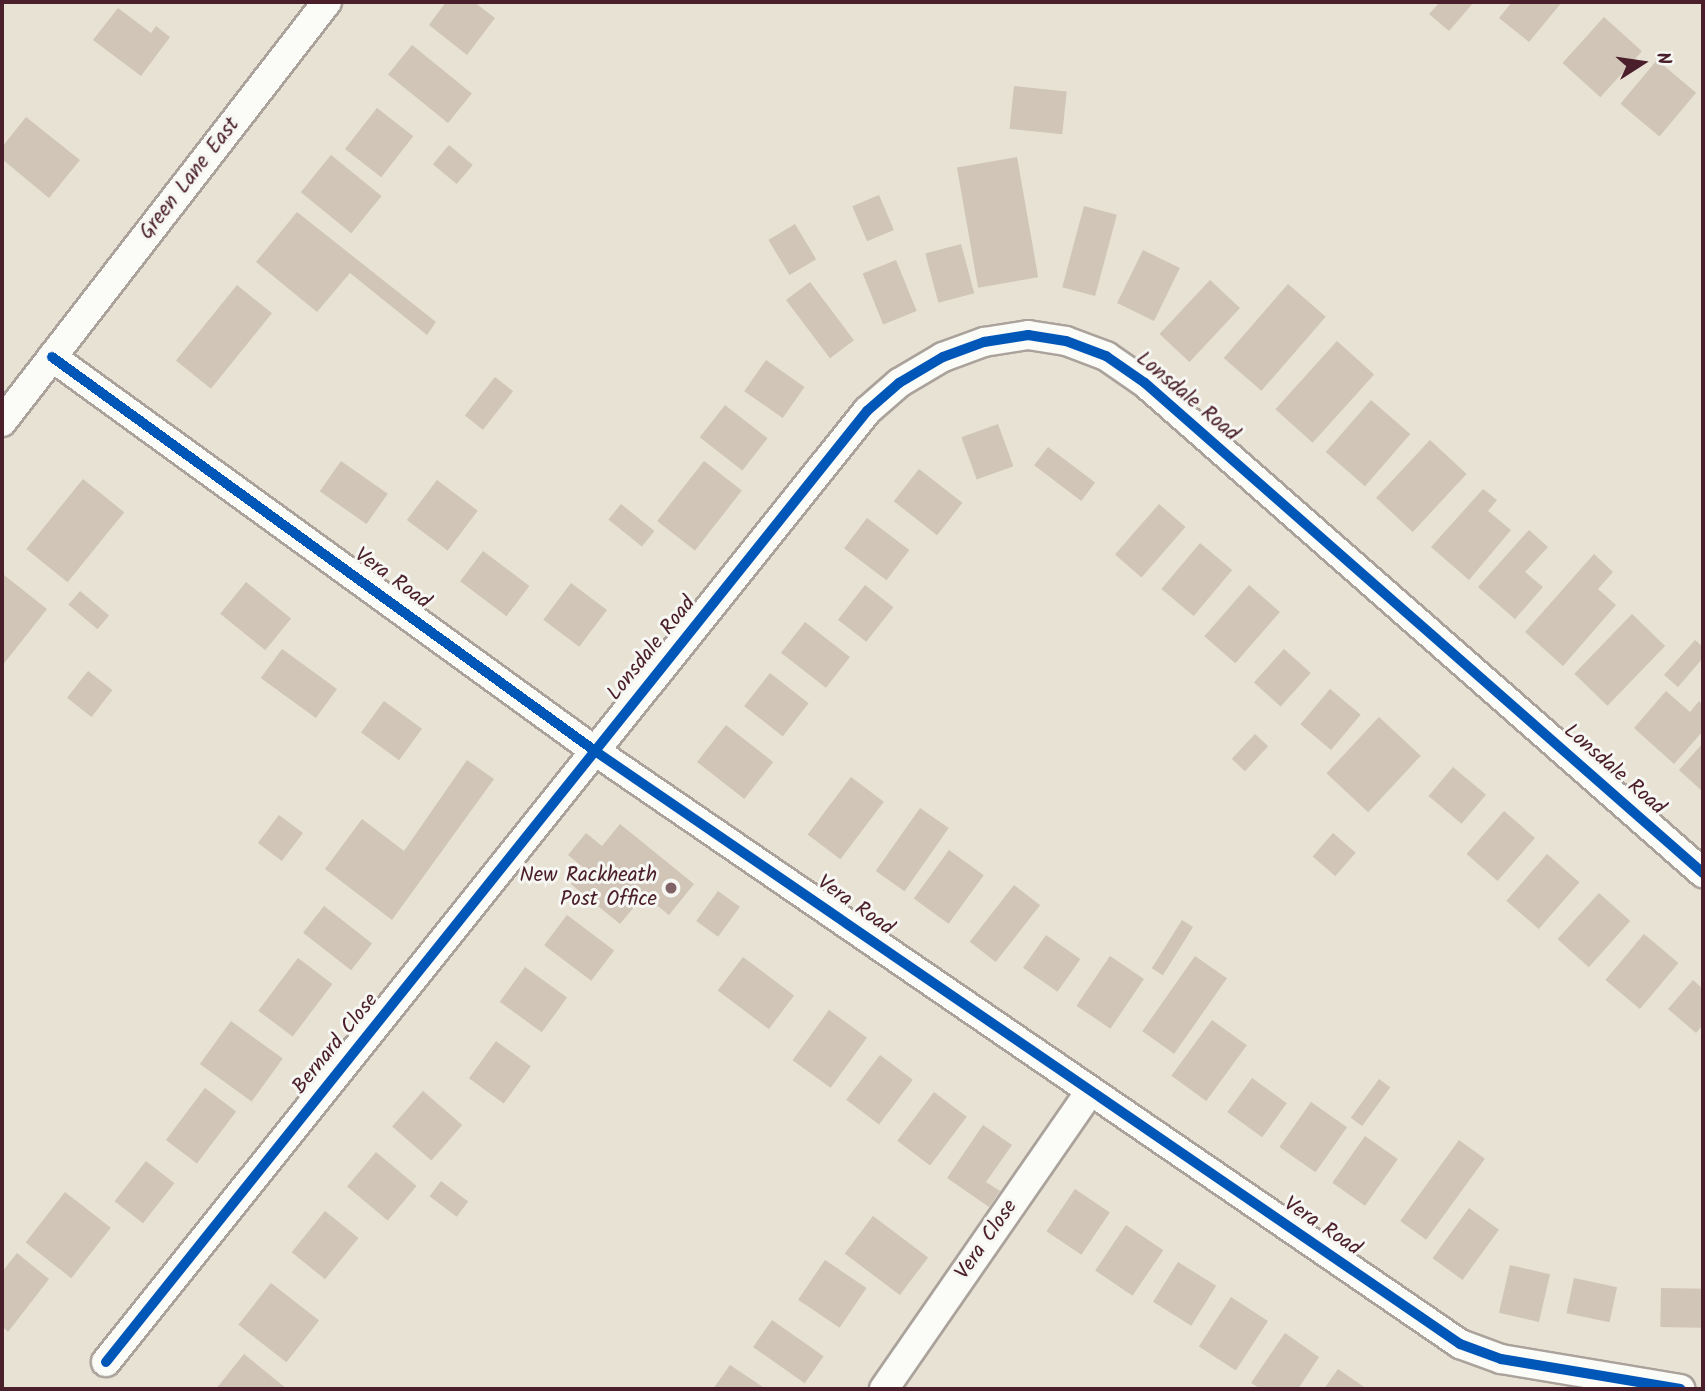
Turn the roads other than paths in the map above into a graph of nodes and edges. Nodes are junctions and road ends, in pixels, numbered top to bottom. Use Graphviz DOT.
graph roads {
  1 [pos="327,2"];
  2 [pos="52,357"];
  3 [pos="2,422"];
  4 [pos="595,751"];
  5 [pos="1703,873"];
  6 [pos="1090,1091"];
  7 [pos="106,1362"];
  8 [pos="884,1389"];
  9 [pos="1681,1389"];
  1 -- 2 [label="street, Green Lane East"];
  2 -- 3 [label="street, Green Lane East"];
  2 -- 4 [label="street, Vera Road"];
  4 -- 5 [label="street, Lonsdale Road"];
  4 -- 6 [label="street, Vera Road"];
  4 -- 7 [label="street, Bernard Close"];
  6 -- 8 [label="street, Vera Close"];
  6 -- 9 [label="street, Vera Road"];
}
